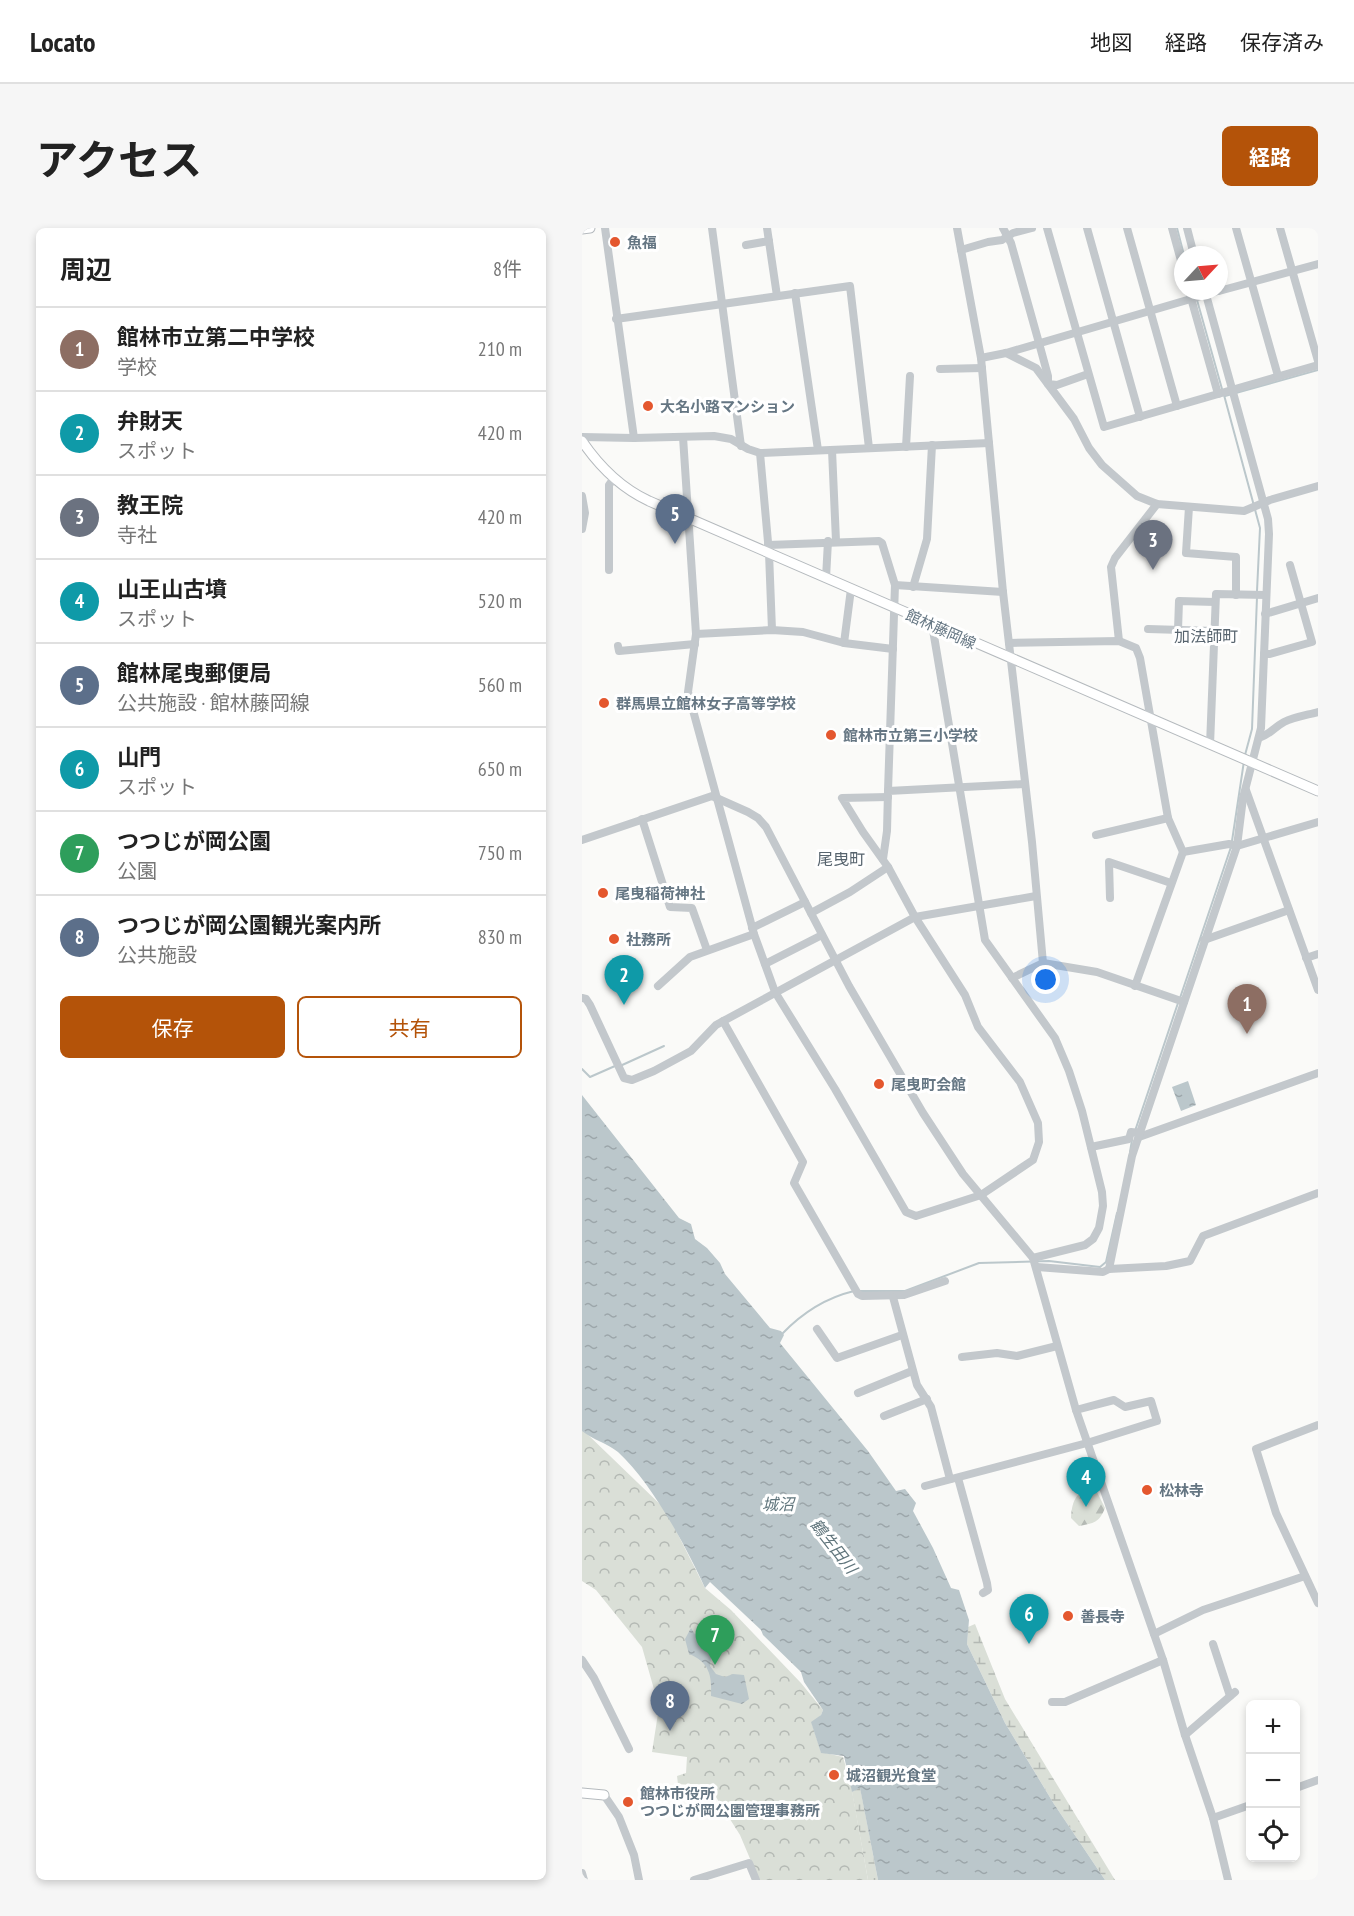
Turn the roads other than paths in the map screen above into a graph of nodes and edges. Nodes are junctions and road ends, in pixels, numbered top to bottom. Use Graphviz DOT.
graph roads {
  1 [pos="590,228"];
  2 [pos="605,228"];
  3 [pos="712,228"];
  4 [pos="767,228"];
  5 [pos="957,228"];
  6 [pos="1003,228"];
  7 [pos="1032,228"];
  8 [pos="1047,228"];
  9 [pos="1087,228"];
  10 [pos="1127,228"];
  11 [pos="1172,228"];
  12 [pos="1187,228"];
  13 [pos="1236,228"];
  14 [pos="1280,228"];
  15 [pos="582,230"];
  16 [pos="1007,237"];
  17 [pos="769,241"];
  18 [pos="746,245"];
  19 [pos="1177,246"];
  20 [pos="1192,246"];
  21 [pos="961,250"];
  22 [pos="1318,264"];
  23 [pos="1292,270"];
  24 [pos="1251,282"];
  25 [pos="1228,288"];
  26 [pos="795,293"];
  27 [pos="777,296"];
  28 [pos="1178,300"];
  29 [pos="1191,300"];
  30 [pos="1207,300"];
  31 [pos="723,304"];
  32 [pos="1151,311"];
  33 [pos="616,319"];
  34 [pos="1113,322"];
  35 [pos="1077,332"];
  36 [pos="1040,343"];
  37 [pos="1006,353"];
  38 [pos="981,358"];
  39 [pos="1318,363"];
  40 [pos="982,368"];
  41 [pos="940,369"];
  42 [pos="1088,374"];
  43 [pos="910,376"];
  44 [pos="1278,376"];
  45 [pos="1048,384"];
  46 [pos="1232,390"];
  47 [pos="1218,394"];
  48 [pos="1177,406"];
  49 [pos="1140,417"];
  50 [pos="683,437"];
  51 [pos="634,438"];
  52 [pos="582,439"];
  53 [pos="989,443"];
  54 [pos="741,446"];
  55 [pos="932,446"];
  56 [pos="906,447"];
  57 [pos="869,448"];
  58 [pos="818,450"];
  59 [pos="832,450"];
  60 [pos="760,453"];
  61 [pos="614,478"];
  62 [pos="1318,486"];
  63 [pos="582,496"];
  64 [pos="1264,503"];
  65 [pos="1156,504"];
  66 [pos="1189,507"];
  67 [pos="689,518"];
  68 [pos="582,529"];
  69 [pos="832,541"];
  70 [pos="769,549"];
  71 [pos="1290,565"];
  72 [pos="609,570"];
  73 [pos="826,578"];
  74 [pos="894,585"];
  75 [pos="913,587"];
  76 [pos="851,589"];
  77 [pos="1003,592"];
  78 [pos="1236,595"];
  79 [pos="1266,595"];
  80 [pos="1318,598"];
  81 [pos="1215,602"];
  82 [pos="1301,603"];
  83 [pos="894,608"];
  84 [pos="1265,614"];
  85 [pos="932,624"];
  86 [pos="1148,629"];
  87 [pos="772,630"];
  88 [pos="1178,630"];
  89 [pos="1215,632"];
  90 [pos="696,634"];
  91 [pos="1119,641"];
  92 [pos="844,643"];
  93 [pos="1009,643"];
  94 [pos="695,644"];
  95 [pos="618,646"];
  96 [pos="893,649"];
  97 [pos="1264,654"];
  98 [pos="1011,658"];
  99 [pos="1318,712"];
  100 [pos="1150,720"];
  101 [pos="1259,738"];
  102 [pos="1210,745"];
  103 [pos="1251,763"];
  104 [pos="1024,784"];
  105 [pos="960,788"];
  106 [pos="1245,789"];
  107 [pos="1318,791"];
  108 [pos="888,794"];
  109 [pos="716,797"];
  110 [pos="1168,818"];
  111 [pos="642,819"];
  112 [pos="1318,822"];
  113 [pos="1096,835"];
  114 [pos="1263,838"];
  115 [pos="582,840"];
  116 [pos="1237,846"];
  117 [pos="1183,852"];
  118 [pos="883,859"];
  119 [pos="888,867"];
  120 [pos="1172,883"];
  121 [pos="1036,896"];
  122 [pos="1110,898"];
  123 [pos="805,902"];
  124 [pos="980,905"];
  125 [pos="1289,910"];
  126 [pos="811,913"];
  127 [pos="915,917"];
  128 [pos="753,931"];
  129 [pos="822,935"];
  130 [pos="1204,940"];
  131 [pos="707,950"];
  132 [pos="1318,954"];
  133 [pos="1306,958"];
  134 [pos="835,960"];
  135 [pos="1043,963"];
  136 [pos="765,964"];
  137 [pos="1012,978"];
  138 [pos="658,986"];
  139 [pos="1135,986"];
  140 [pos="1318,990"];
  141 [pos="775,992"];
  142 [pos="582,998"];
  143 [pos="1184,1002"];
  144 [pos="723,1021"];
  145 [pos="1318,1072"];
  146 [pos="1140,1135"];
  147 [pos="1090,1147"];
  148 [pos="1318,1193"];
  149 [pos="981,1195"];
  150 [pos="1033,1258"];
  151 [pos="1036,1267"];
  152 [pos="1109,1269"];
  153 [pos="945,1281"];
  154 [pos="893,1297"];
  155 [pos="817,1329"];
  156 [pos="902,1335"];
  157 [pos="1057,1346"];
  158 [pos="962,1357"];
  159 [pos="912,1371"];
  160 [pos="858,1393"];
  161 [pos="927,1400"];
  162 [pos="1076,1410"];
  163 [pos="884,1416"];
  164 [pos="1318,1425"];
  165 [pos="1087,1443"];
  166 [pos="954,1479"];
  167 [pos="925,1486"];
  168 [pos="1305,1576"];
  169 [pos="983,1593"];
  170 [pos="1318,1603"];
  171 [pos="1154,1634"];
  172 [pos="1213,1644"];
  173 [pos="582,1660"];
  174 [pos="1163,1660"];
  175 [pos="1052,1702"];
  176 [pos="1185,1735"];
  177 [pos="629,1749"];
  178 [pos="1318,1780"];
  179 [pos="1300,1787"];
  180 [pos="582,1793"];
  181 [pos="604,1795"];
  182 [pos="1246,1807"];
  183 [pos="1213,1818"];
  184 [pos="582,1873"];
  185 [pos="585,1880"];
  186 [pos="639,1880"];
  187 [pos="693,1880"];
  188 [pos="756,1880"];
  189 [pos="1228,1880"];
  1 -- 15 [label="main road"];
  2 -- 33 [label="street"];
  3 -- 31 [label="street"];
  4 -- 17 [label="street"];
  5 -- 21 [label="street"];
  6 -- 16 [label="street"];
  7 -- 16 [label="street"];
  8 -- 35 [label="street"];
  9 -- 34 [label="street"];
  10 -- 32 [label="street"];
  11 -- 19 [label="street"];
  12 -- 20 [label="street"];
  13 -- 24 [label="street"];
  14 -- 23 [label="street"];
  16 -- 21 [label="street"];
  16 -- 36 [label="street"];
  17 -- 18 [label="street"];
  17 -- 27 [label="street"];
  21 -- 38 [label="street"];
  22 -- 23 [label="street"];
  23 -- 24 [label="street"];
  23 -- 39 [label="street"];
  24 -- 25 [label="street"];
  24 -- 44 [label="street"];
  26 -- 27 [label="street"];
  26 -- 57 [label="street"];
  26 -- 58 [label="street"];
  27 -- 31 [label="street"];
  28 -- 32 [label="street"];
  29 -- 47 [label="street"];
  30 -- 46 [label="street"];
  31 -- 33 [label="street"];
  31 -- 54 [label="street"];
  32 -- 34 [label="street"];
  32 -- 48 [label="street"];
  33 -- 51 [label="street"];
  34 -- 35 [label="street"];
  34 -- 49 [label="street"];
  35 -- 36 [label="street"];
  35 -- 42 [label="street"];
  36 -- 37 [label="street"];
  36 -- 45 [label="street"];
  37 -- 38 [label="street"];
  37 -- 45 [label="street"];
  38 -- 40 [label="street"];
  39 -- 44 [label="street"];
  40 -- 41 [label="street"];
  40 -- 53 [label="street"];
  42 -- 45 [label="street"];
  42 -- 49 [label="street"];
  43 -- 56 [label="street"];
  44 -- 46 [label="street"];
  45 -- 65 [label="street"];
  46 -- 47 [label="street"];
  46 -- 64 [label="street"];
  47 -- 48 [label="street"];
  48 -- 49 [label="street"];
  50 -- 51 [label="street"];
  50 -- 54 [label="street"];
  50 -- 67 [label="street"];
  51 -- 52 [label="street"];
  52 -- 61 [label="main road, 館林藤岡線"];
  53 -- 55 [label="street"];
  53 -- 77 [label="street"];
  54 -- 60 [label="street"];
  55 -- 56 [label="street"];
  55 -- 75 [label="street"];
  56 -- 57 [label="street"];
  57 -- 59 [label="street"];
  58 -- 59 [label="street"];
  58 -- 60 [label="street"];
  59 -- 69 [label="street"];
  60 -- 70 [label="street"];
  61 -- 67 [label="main road, 館林藤岡線"];
  61 -- 72 [label="street"];
  62 -- 64 [label="street"];
  63 -- 68 [label="street"];
  64 -- 66 [label="street"];
  64 -- 79 [label="street"];
  65 -- 66 [label="street"];
  65 -- 91 [label="street"];
  66 -- 78 [label="street"];
  67 -- 70 [label="main road, 館林藤岡線"];
  67 -- 90 [label="street"];
  69 -- 70 [label="street"];
  69 -- 73 [label="street"];
  69 -- 74 [label="street"];
  70 -- 73 [label="main road, 館林藤岡線"];
  70 -- 87 [label="street"];
  71 -- 82 [label="street"];
  73 -- 76 [label="main road, 館林藤岡線"];
  74 -- 75 [label="street"];
  74 -- 83 [label="street"];
  75 -- 77 [label="street"];
  76 -- 83 [label="main road, 館林藤岡線"];
  76 -- 92 [label="street"];
  77 -- 93 [label="street"];
  78 -- 79 [label="street"];
  78 -- 81 [label="street"];
  79 -- 84 [label="street"];
  80 -- 82 [label="street"];
  81 -- 88 [label="street"];
  81 -- 89 [label="street"];
  82 -- 84 [label="street"];
  82 -- 97 [label="street"];
  83 -- 85 [label="main road, 館林藤岡線"];
  83 -- 96 [label="street"];
  84 -- 97 [label="street"];
  85 -- 98 [label="main road, 館林藤岡線"];
  85 -- 105 [label="street"];
  86 -- 88 [label="street"];
  87 -- 90 [label="street"];
  87 -- 92 [label="street"];
  88 -- 89 [label="street"];
  89 -- 102 [label="street"];
  90 -- 94 [label="street"];
  91 -- 93 [label="street"];
  91 -- 100 [label="street"];
  92 -- 96 [label="street"];
  93 -- 98 [label="street"];
  94 -- 95 [label="street"];
  94 -- 109 [label="street"];
  96 -- 108 [label="street"];
  97 -- 101 [label="street"];
  98 -- 100 [label="main road, 館林藤岡線"];
  98 -- 104 [label="street"];
  99 -- 101 [label="street"];
  100 -- 102 [label="main road, 館林藤岡線"];
  100 -- 110 [label="street"];
  101 -- 103 [label="street"];
  102 -- 103 [label="main road, 館林藤岡線"];
  103 -- 106 [label="street"];
  103 -- 107 [label="main road, 館林藤岡線"];
  104 -- 105 [label="street"];
  104 -- 121 [label="street"];
  105 -- 108 [label="street"];
  105 -- 124 [label="street"];
  106 -- 114 [label="street"];
  106 -- 116 [label="street"];
  108 -- 118 [label="street"];
  108 -- 118 [label="street"];
  109 -- 111 [label="street"];
  109 -- 123 [label="street"];
  109 -- 128 [label="street"];
  110 -- 113 [label="street"];
  110 -- 117 [label="street"];
  111 -- 115 [label="street"];
  111 -- 131 [label="street"];
  112 -- 114 [label="street"];
  114 -- 116 [label="street"];
  114 -- 125 [label="street"];
  116 -- 117 [label="street"];
  116 -- 130 [label="street"];
  117 -- 120 [label="street"];
  118 -- 119 [label="street"];
  119 -- 126 [label="street"];
  119 -- 127 [label="street"];
  120 -- 122 [label="street"];
  120 -- 139 [label="street"];
  121 -- 124 [label="street"];
  121 -- 135 [label="street"];
  123 -- 126 [label="street"];
  123 -- 128 [label="street"];
  124 -- 127 [label="street"];
  124 -- 137 [label="street"];
  125 -- 130 [label="street"];
  125 -- 133 [label="street"];
  126 -- 129 [label="street"];
  127 -- 134 [label="street"];
  127 -- 149 [label="street"];
  128 -- 131 [label="street"];
  128 -- 136 [label="street"];
  129 -- 134 [label="street"];
  129 -- 136 [label="street"];
  130 -- 143 [label="street"];
  131 -- 138 [label="street"];
  132 -- 133 [label="street"];
  133 -- 140 [label="street"];
  134 -- 141 [label="street"];
  134 -- 149 [label="street"];
  135 -- 137 [label="street"];
  135 -- 139 [label="street"];
  136 -- 141 [label="street"];
  137 -- 147 [label="street"];
  139 -- 143 [label="street"];
  141 -- 144 [label="street"];
  141 -- 149 [label="street"];
  142 -- 144 [label="street"];
  143 -- 146 [label="street"];
  144 -- 154 [label="street"];
  145 -- 146 [label="street"];
  146 -- 147 [label="street"];
  146 -- 152 [label="street"];
  147 -- 150 [label="street"];
  148 -- 152 [label="street"];
  149 -- 150 [label="street"];
  150 -- 151 [label="street"];
  151 -- 152 [label="street"];
  151 -- 157 [label="street"];
  153 -- 154 [label="street"];
  154 -- 156 [label="street"];
  155 -- 156 [label="street"];
  156 -- 159 [label="street"];
  157 -- 158 [label="street"];
  157 -- 162 [label="street"];
  159 -- 160 [label="street"];
  159 -- 161 [label="street"];
  161 -- 163 [label="street"];
  161 -- 166 [label="street"];
  162 -- 165 [label="street"];
  162 -- 165 [label="street"];
  164 -- 168 [label="street"];
  165 -- 166 [label="street"];
  165 -- 171 [label="street"];
  166 -- 167 [label="street"];
  166 -- 169 [label="street"];
  168 -- 170 [label="street"];
  168 -- 171 [label="street"];
  171 -- 174 [label="street"];
  172 -- 176 [label="street"];
  173 -- 177 [label="street"];
  174 -- 175 [label="street"];
  174 -- 176 [label="street"];
  176 -- 183 [label="street"];
  178 -- 179 [label="street"];
  180 -- 181 [label="main road"];
  181 -- 186 [label="street"];
  182 -- 183 [label="street"];
  183 -- 189 [label="street"];
  184 -- 185 [label="street"];
  187 -- 188 [label="street"];
}
